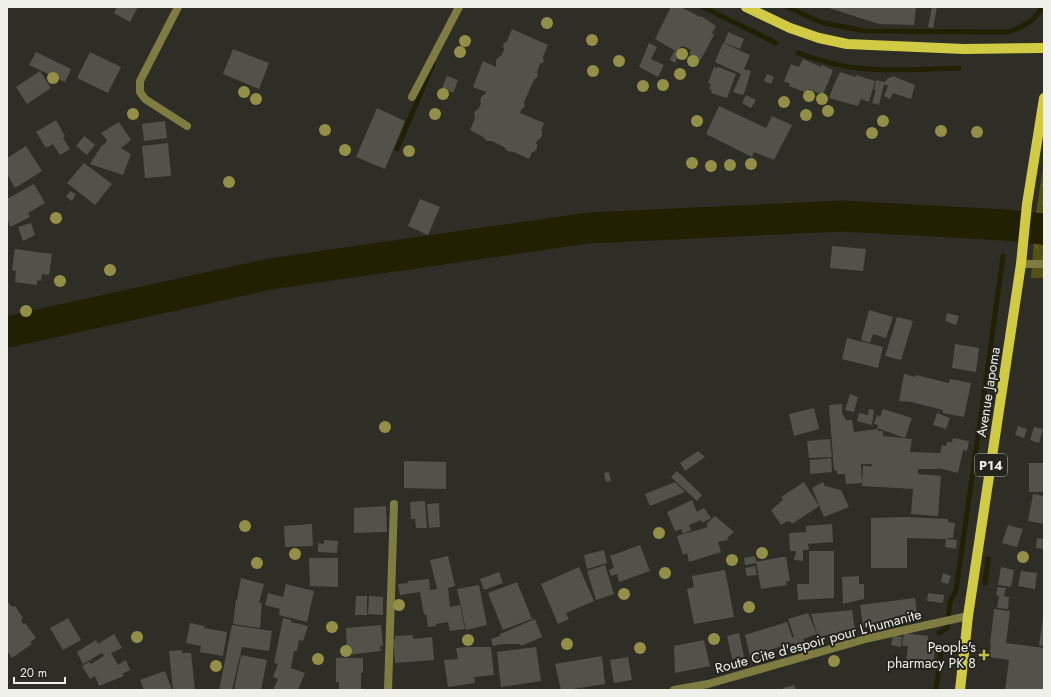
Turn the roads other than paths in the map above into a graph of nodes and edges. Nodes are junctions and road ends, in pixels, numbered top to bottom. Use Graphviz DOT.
graph roads {
  1 [pos="178,7"];
  2 [pos="459,7"];
  3 [pos="746,7"];
  4 [pos="1044,48"];
  5 [pos="412,97"];
  6 [pos="1044,98"];
  7 [pos="187,126"];
  8 [pos="1021,264"];
  9 [pos="1044,264"];
  10 [pos="394,504"];
  11 [pos="968,616"];
  12 [pos="388,690"];
  13 [pos="674,690"];
  14 [pos="960,690"];
  1 -- 7 [label="street"];
  2 -- 5 [label="street"];
  3 -- 4 [label="main road"];
  6 -- 8 [label="main road, Avenue Japoma / P14"];
  8 -- 9 [label="street"];
  8 -- 11 [label="main road, Avenue Japoma / P14"];
  10 -- 12 [label="street"];
  11 -- 13 [label="street, Route Cite d'espoir pour L'humanite"];
  11 -- 14 [label="main road, Avenue Japoma / P14"];
}
